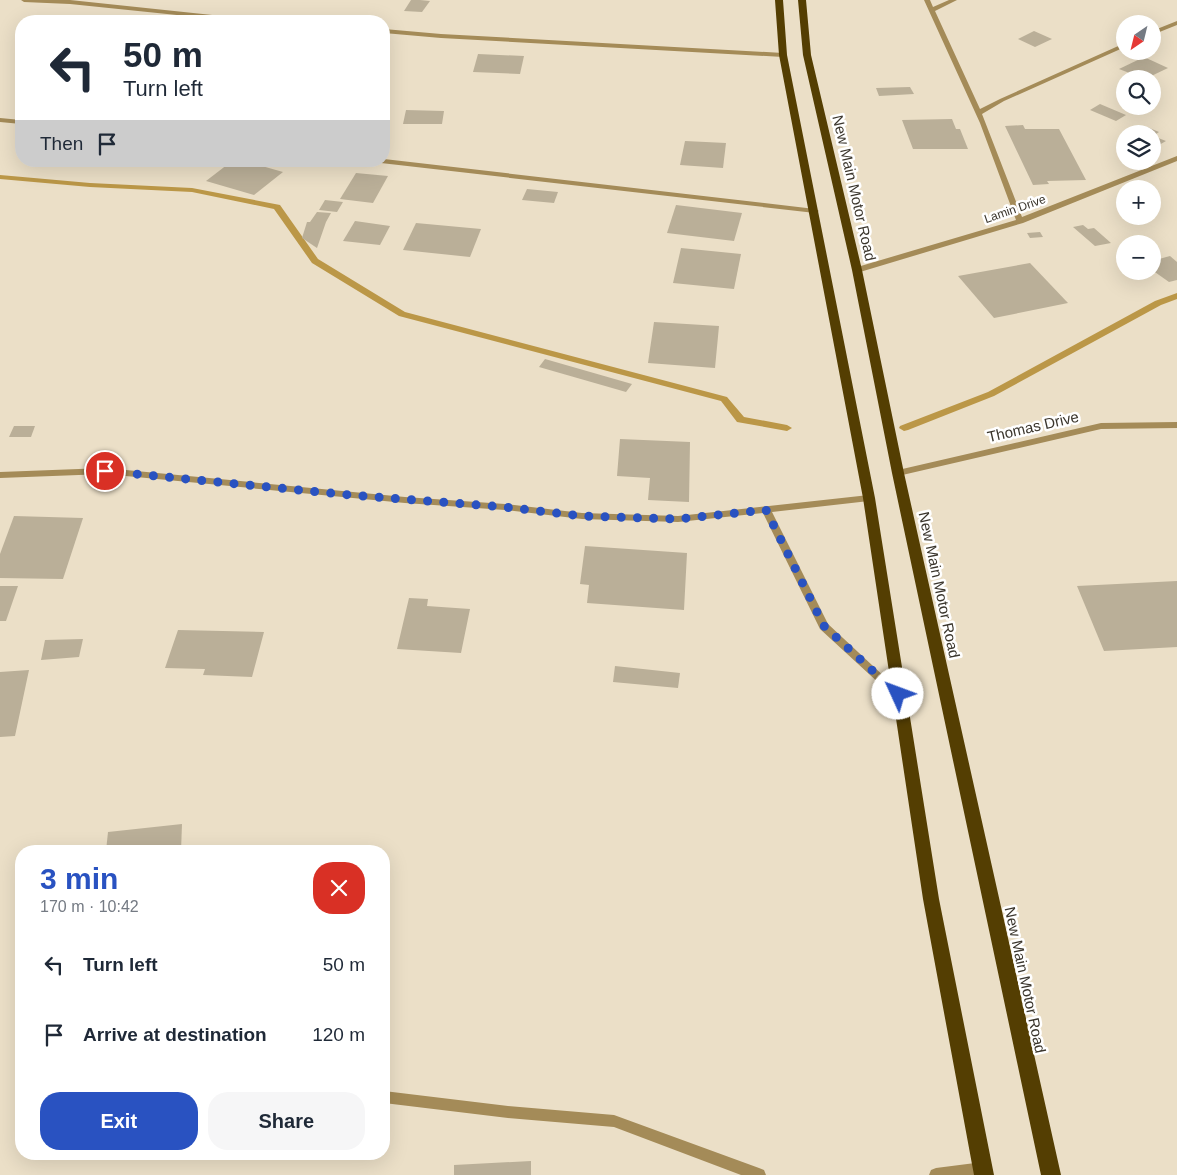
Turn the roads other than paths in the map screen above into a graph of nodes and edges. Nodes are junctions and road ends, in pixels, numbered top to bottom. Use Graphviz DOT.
graph roads {
  1 [pos="24,0"];
  2 [pos="779,0"];
  3 [pos="802,0"];
  4 [pos="927,0"];
  5 [pos="954,0"];
  6 [pos="71,1"];
  7 [pos="931,10"];
  8 [pos="196,15"];
  9 [pos="1177,23"];
  10 [pos="1161,30"];
  11 [pos="390,32"];
  12 [pos="1116,49"];
  13 [pos="784,55"];
  14 [pos="978,113"];
  15 [pos="0,120"];
  16 [pos="15,121"];
  17 [pos="1177,158"];
  18 [pos="390,161"];
  19 [pos="815,211"];
  20 [pos="1020,221"];
  21 [pos="857,270"];
  22 [pos="1177,425"];
  23 [pos="898,473"];
  24 [pos="0,475"];
  25 [pos="869,498"];
  26 [pos="766,510"];
  27 [pos="898,694"];
  28 [pos="390,1098"];
  29 [pos="984,1172"];
  30 [pos="759,1175"];
  31 [pos="936,1175"];
  32 [pos="1051,1175"];
  1 -- 6 [label="street"];
  2 -- 13 [label="highway"];
  3 -- 21 [label="highway, New Main Motor Road"];
  4 -- 7 [label="street"];
  5 -- 7 [label="street"];
  6 -- 8 [label="street"];
  7 -- 14 [label="street"];
  9 -- 10 [label="street"];
  11 -- 13 [label="street"];
  12 -- 14 [label="street"];
  13 -- 19 [label="highway"];
  14 -- 20 [label="street"];
  15 -- 16 [label="street"];
  17 -- 20 [label="street, Lamin Drive"];
  18 -- 19 [label="street"];
  19 -- 25 [label="highway"];
  20 -- 21 [label="street, Lamin Drive"];
  21 -- 23 [label="highway, New Main Motor Road"];
  22 -- 23 [label="street, Thomas Drive"];
  23 -- 32 [label="highway, New Main Motor Road"];
  24 -- 26 [label="street"];
  25 -- 26 [label="street"];
  25 -- 27 [label="highway"];
  26 -- 27 [label="street"];
  27 -- 29 [label="highway"];
  28 -- 30 [label="street"];
  29 -- 31 [label="street"];
}
